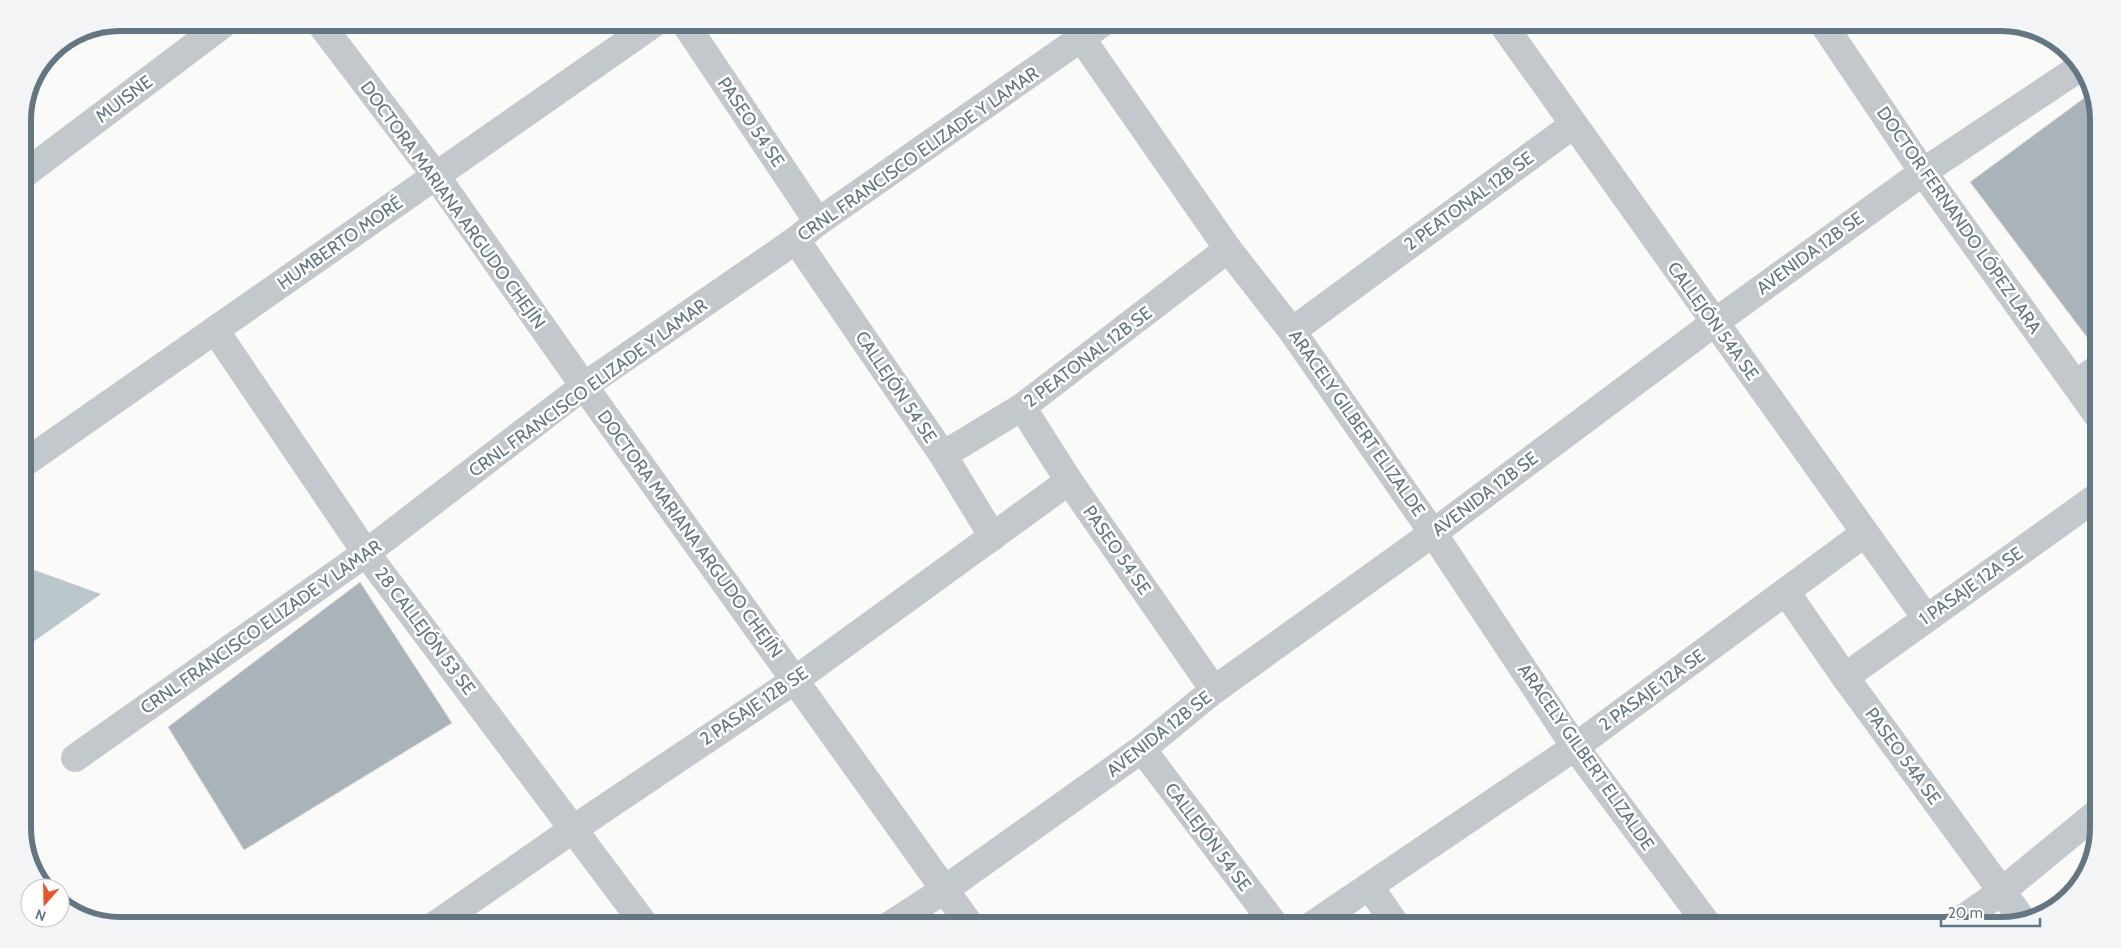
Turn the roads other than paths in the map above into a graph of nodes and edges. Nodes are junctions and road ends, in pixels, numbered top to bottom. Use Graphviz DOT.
graph roads {
  1 [pos="214,31"];
  2 [pos="326,31"];
  3 [pos="643,31"];
  4 [pos="690,31"];
  5 [pos="1076,31"];
  6 [pos="1510,31"];
  7 [pos="1828,31"];
  8 [pos="2074,71"];
  9 [pos="1573,125"];
  10 [pos="31,169"];
  11 [pos="1923,172"];
  12 [pos="436,176"];
  13 [pos="818,222"];
  14 [pos="796,240"];
  15 [pos="1228,250"];
  16 [pos="1714,322"];
  17 [pos="215,330"];
  18 [pos="1292,331"];
  19 [pos="2090,374"];
  20 [pos="2076,384"];
  21 [pos="584,386"];
  22 [pos="2090,404"];
  23 [pos="1022,407"];
  24 [pos="943,455"];
  25 [pos="31,458"];
  26 [pos="1069,482"];
  27 [pos="2090,502"];
  28 [pos="1434,533"];
  29 [pos="1865,533"];
  30 [pos="993,537"];
  31 [pos="366,553"];
  32 [pos="1786,592"];
  33 [pos="1926,618"];
  34 [pos="1845,677"];
  35 [pos="795,680"];
  36 [pos="1214,690"];
  37 [pos="1574,747"];
  38 [pos="1142,749"];
  39 [pos="75,758"];
  40 [pos="2090,819"];
  41 [pos="572,830"];
  42 [pos="1370,887"];
  43 [pos="944,890"];
  44 [pos="2002,891"];
  45 [pos="2019,915"];
  46 [pos="448,917"];
  47 [pos="638,917"];
  48 [pos="904,917"];
  49 [pos="964,917"];
  50 [pos="1268,917"];
  51 [pos="1325,917"];
  52 [pos="1390,917"];
  53 [pos="1701,917"];
  54 [pos="1966,917"];
  1 -- 10 [label="street, MUISNE"];
  2 -- 12 [label="street, DOCTORA MARIANA ARGUDO CHEJÍN"];
  3 -- 12 [label="street, HUMBERTO MORÉ"];
  4 -- 13 [label="street, PASEO 54 SE"];
  5 -- 13 [label="street, CRNL FRANCISCO ELIZADE Y LAMAR"];
  5 -- 15 [label="street, ARACELY GILBERT ELIZALDE"];
  6 -- 9 [label="street, CALLEJÓN 54A SE"];
  7 -- 11 [label="street, DOCTOR FERNANDO LÓPEZ LARA"];
  8 -- 11 [label="street, AVENIDA 12B SE"];
  9 -- 16 [label="street, CALLEJÓN 54A SE"];
  9 -- 18 [label="street, 2 PEATONAL 12B SE"];
  11 -- 16 [label="street, AVENIDA 12B SE"];
  11 -- 20 [label="street, DOCTOR FERNANDO LÓPEZ LARA"];
  12 -- 17 [label="street, HUMBERTO MORÉ"];
  12 -- 21 [label="street, DOCTORA MARIANA ARGUDO CHEJÍN"];
  13 -- 14 [label="street, CRNL FRANCISCO ELIZADE Y LAMAR"];
  14 -- 21 [label="street, CRNL FRANCISCO ELIZADE Y LAMAR"];
  14 -- 24 [label="street, CALLEJÓN 54 SE"];
  15 -- 18 [label="street, ARACELY GILBERT ELIZALDE"];
  15 -- 23 [label="street, 2 PEATONAL 12B SE"];
  16 -- 28 [label="street, AVENIDA 12B SE"];
  16 -- 29 [label="street, CALLEJÓN 54A SE"];
  17 -- 25 [label="street, HUMBERTO MORÉ"];
  17 -- 31 [label="street, 28 CALLEJÓN 53 SE"];
  18 -- 28 [label="street, ARACELY GILBERT ELIZALDE"];
  19 -- 20 [label="street"];
  20 -- 22 [label="street, DOCTOR FERNANDO LÓPEZ LARA"];
  21 -- 31 [label="street, CRNL FRANCISCO ELIZADE Y LAMAR"];
  21 -- 35 [label="street, DOCTORA MARIANA ARGUDO CHEJÍN"];
  23 -- 24 [label="street, 2 PEATONAL 12B SE"];
  23 -- 26 [label="street, PASEO 54 SE"];
  24 -- 30 [label="street, CALLEJÓN 54 SE"];
  26 -- 30 [label="street, 2 PASAJE 12B SE"];
  26 -- 36 [label="street, PASEO 54 SE"];
  27 -- 33 [label="street, 1 PASAJE 12A SE"];
  28 -- 36 [label="street, AVENIDA 12B SE"];
  28 -- 37 [label="street, ARACELY GILBERT ELIZALDE"];
  29 -- 32 [label="street, 2 PASAJE 12A SE"];
  29 -- 33 [label="street, CALLEJÓN 54A SE"];
  30 -- 35 [label="street, 2 PASAJE 12B SE"];
  31 -- 39 [label="street, CRNL FRANCISCO ELIZADE Y LAMAR"];
  31 -- 41 [label="street, 28 CALLEJÓN 53 SE"];
  32 -- 34 [label="street, PASEO 54A SE"];
  32 -- 37 [label="street, 2 PASAJE 12A SE"];
  33 -- 34 [label="street, 1 PASAJE 12A SE"];
  34 -- 44 [label="street, PASEO 54A SE"];
  35 -- 41 [label="street, 2 PASAJE 12B SE"];
  35 -- 43 [label="street, DOCTORA MARIANA ARGUDO CHEJÍN"];
  36 -- 38 [label="street, AVENIDA 12B SE"];
  37 -- 42 [label="street, 2 PASAJE 12A SE"];
  37 -- 53 [label="street, ARACELY GILBERT ELIZALDE"];
  38 -- 43 [label="street, AVENIDA 12B SE"];
  38 -- 50 [label="street, CALLEJÓN 54 SE"];
  40 -- 44 [label="street"];
  41 -- 46 [label="street, 2 PASAJE 12B SE"];
  41 -- 47 [label="street, 28 CALLEJÓN 53 SE"];
  42 -- 51 [label="street, 2 PASAJE 12A SE"];
  42 -- 52 [label="street"];
  43 -- 48 [label="street, AVENIDA 12B SE"];
  43 -- 49 [label="street, DOCTORA MARIANA ARGUDO CHEJÍN"];
  44 -- 45 [label="street, PASEO 54A SE"];
  44 -- 54 [label="street"];
}
